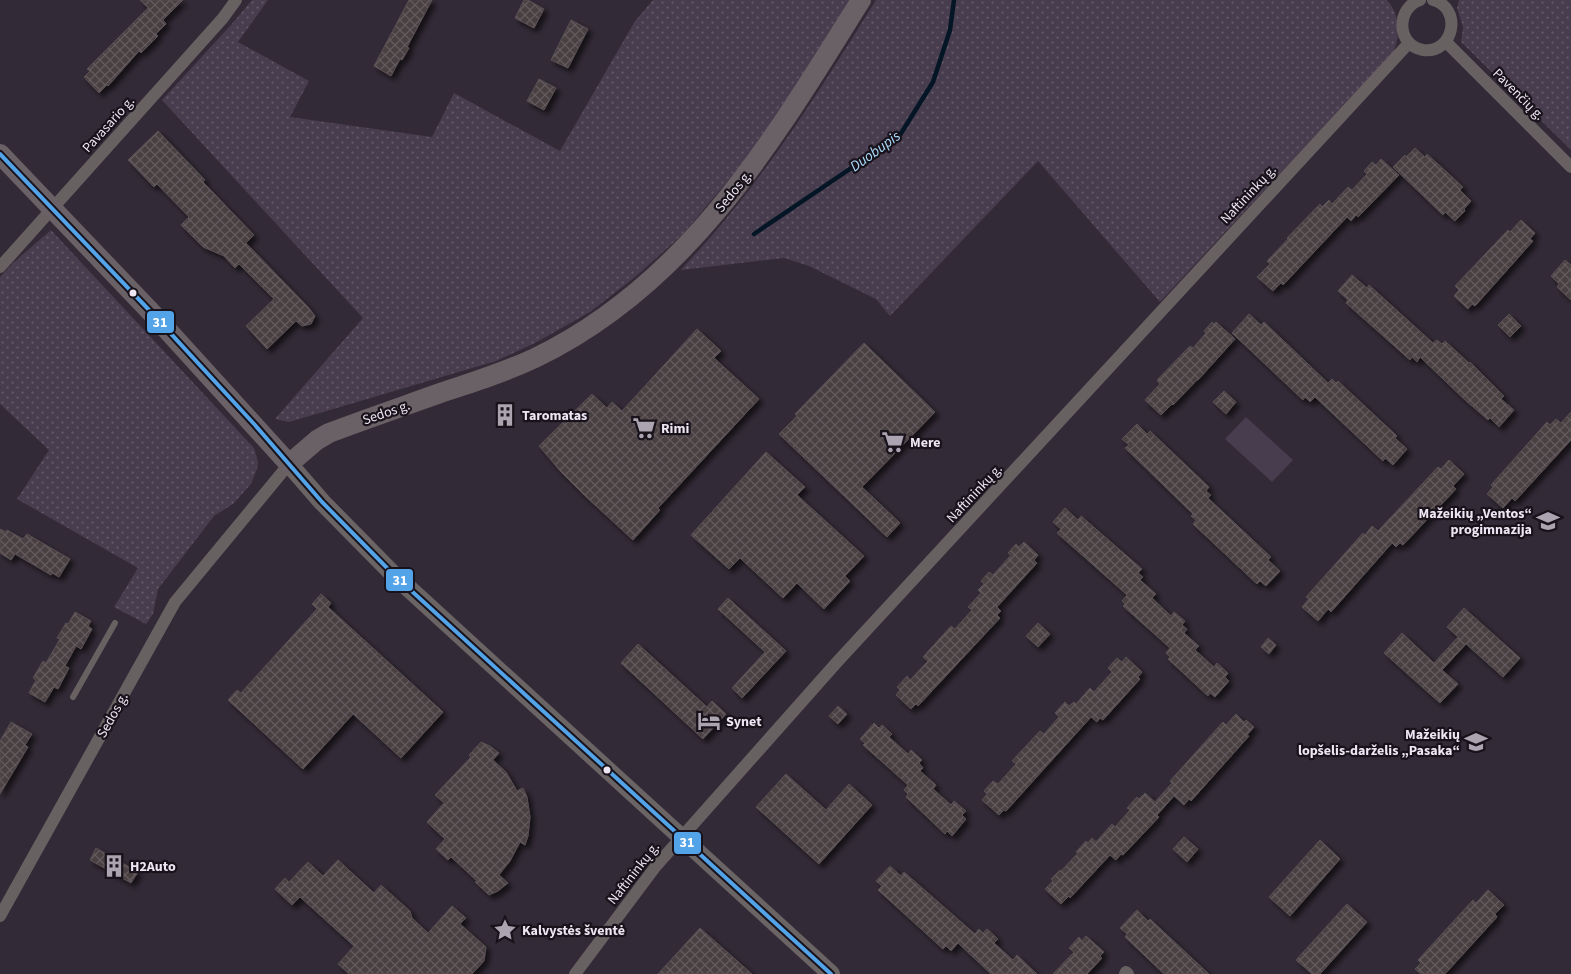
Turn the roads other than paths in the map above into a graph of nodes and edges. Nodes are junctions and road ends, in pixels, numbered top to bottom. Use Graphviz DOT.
graph roads {
  1 [pos="236,0"];
  2 [pos="861,0"];
  3 [pos="1433,0"];
  4 [pos="1411,2"];
  5 [pos="1446,42"];
  6 [pos="1409,43"];
  7 [pos="0,154"];
  8 [pos="1571,167"];
  9 [pos="52,209"];
  10 [pos="0,266"];
  11 [pos="289,464"];
  12 [pos="115,623"];
  13 [pos="73,697"];
  14 [pos="681,837"];
  15 [pos="0,916"];
  16 [pos="575,974"];
  17 [pos="831,974"];
  1 -- 9 [label="street, Pavasario g."];
  2 -- 11 [label="main road, Sedos g."];
  3 -- 5 [label="street"];
  4 -- 6 [label="street"];
  5 -- 6 [label="street"];
  5 -- 8 [label="street, Pavenčių g."];
  6 -- 14 [label="street, Naftininkų g."];
  7 -- 9 [label="main road"];
  9 -- 10 [label="street, Pavasario g."];
  9 -- 11 [label="main road"];
  11 -- 14 [label="main road"];
  11 -- 15 [label="street, Sedos g."];
  12 -- 13 [label="lane"];
  14 -- 16 [label="street, Naftininkų g."];
  14 -- 17 [label="main road"];
}
